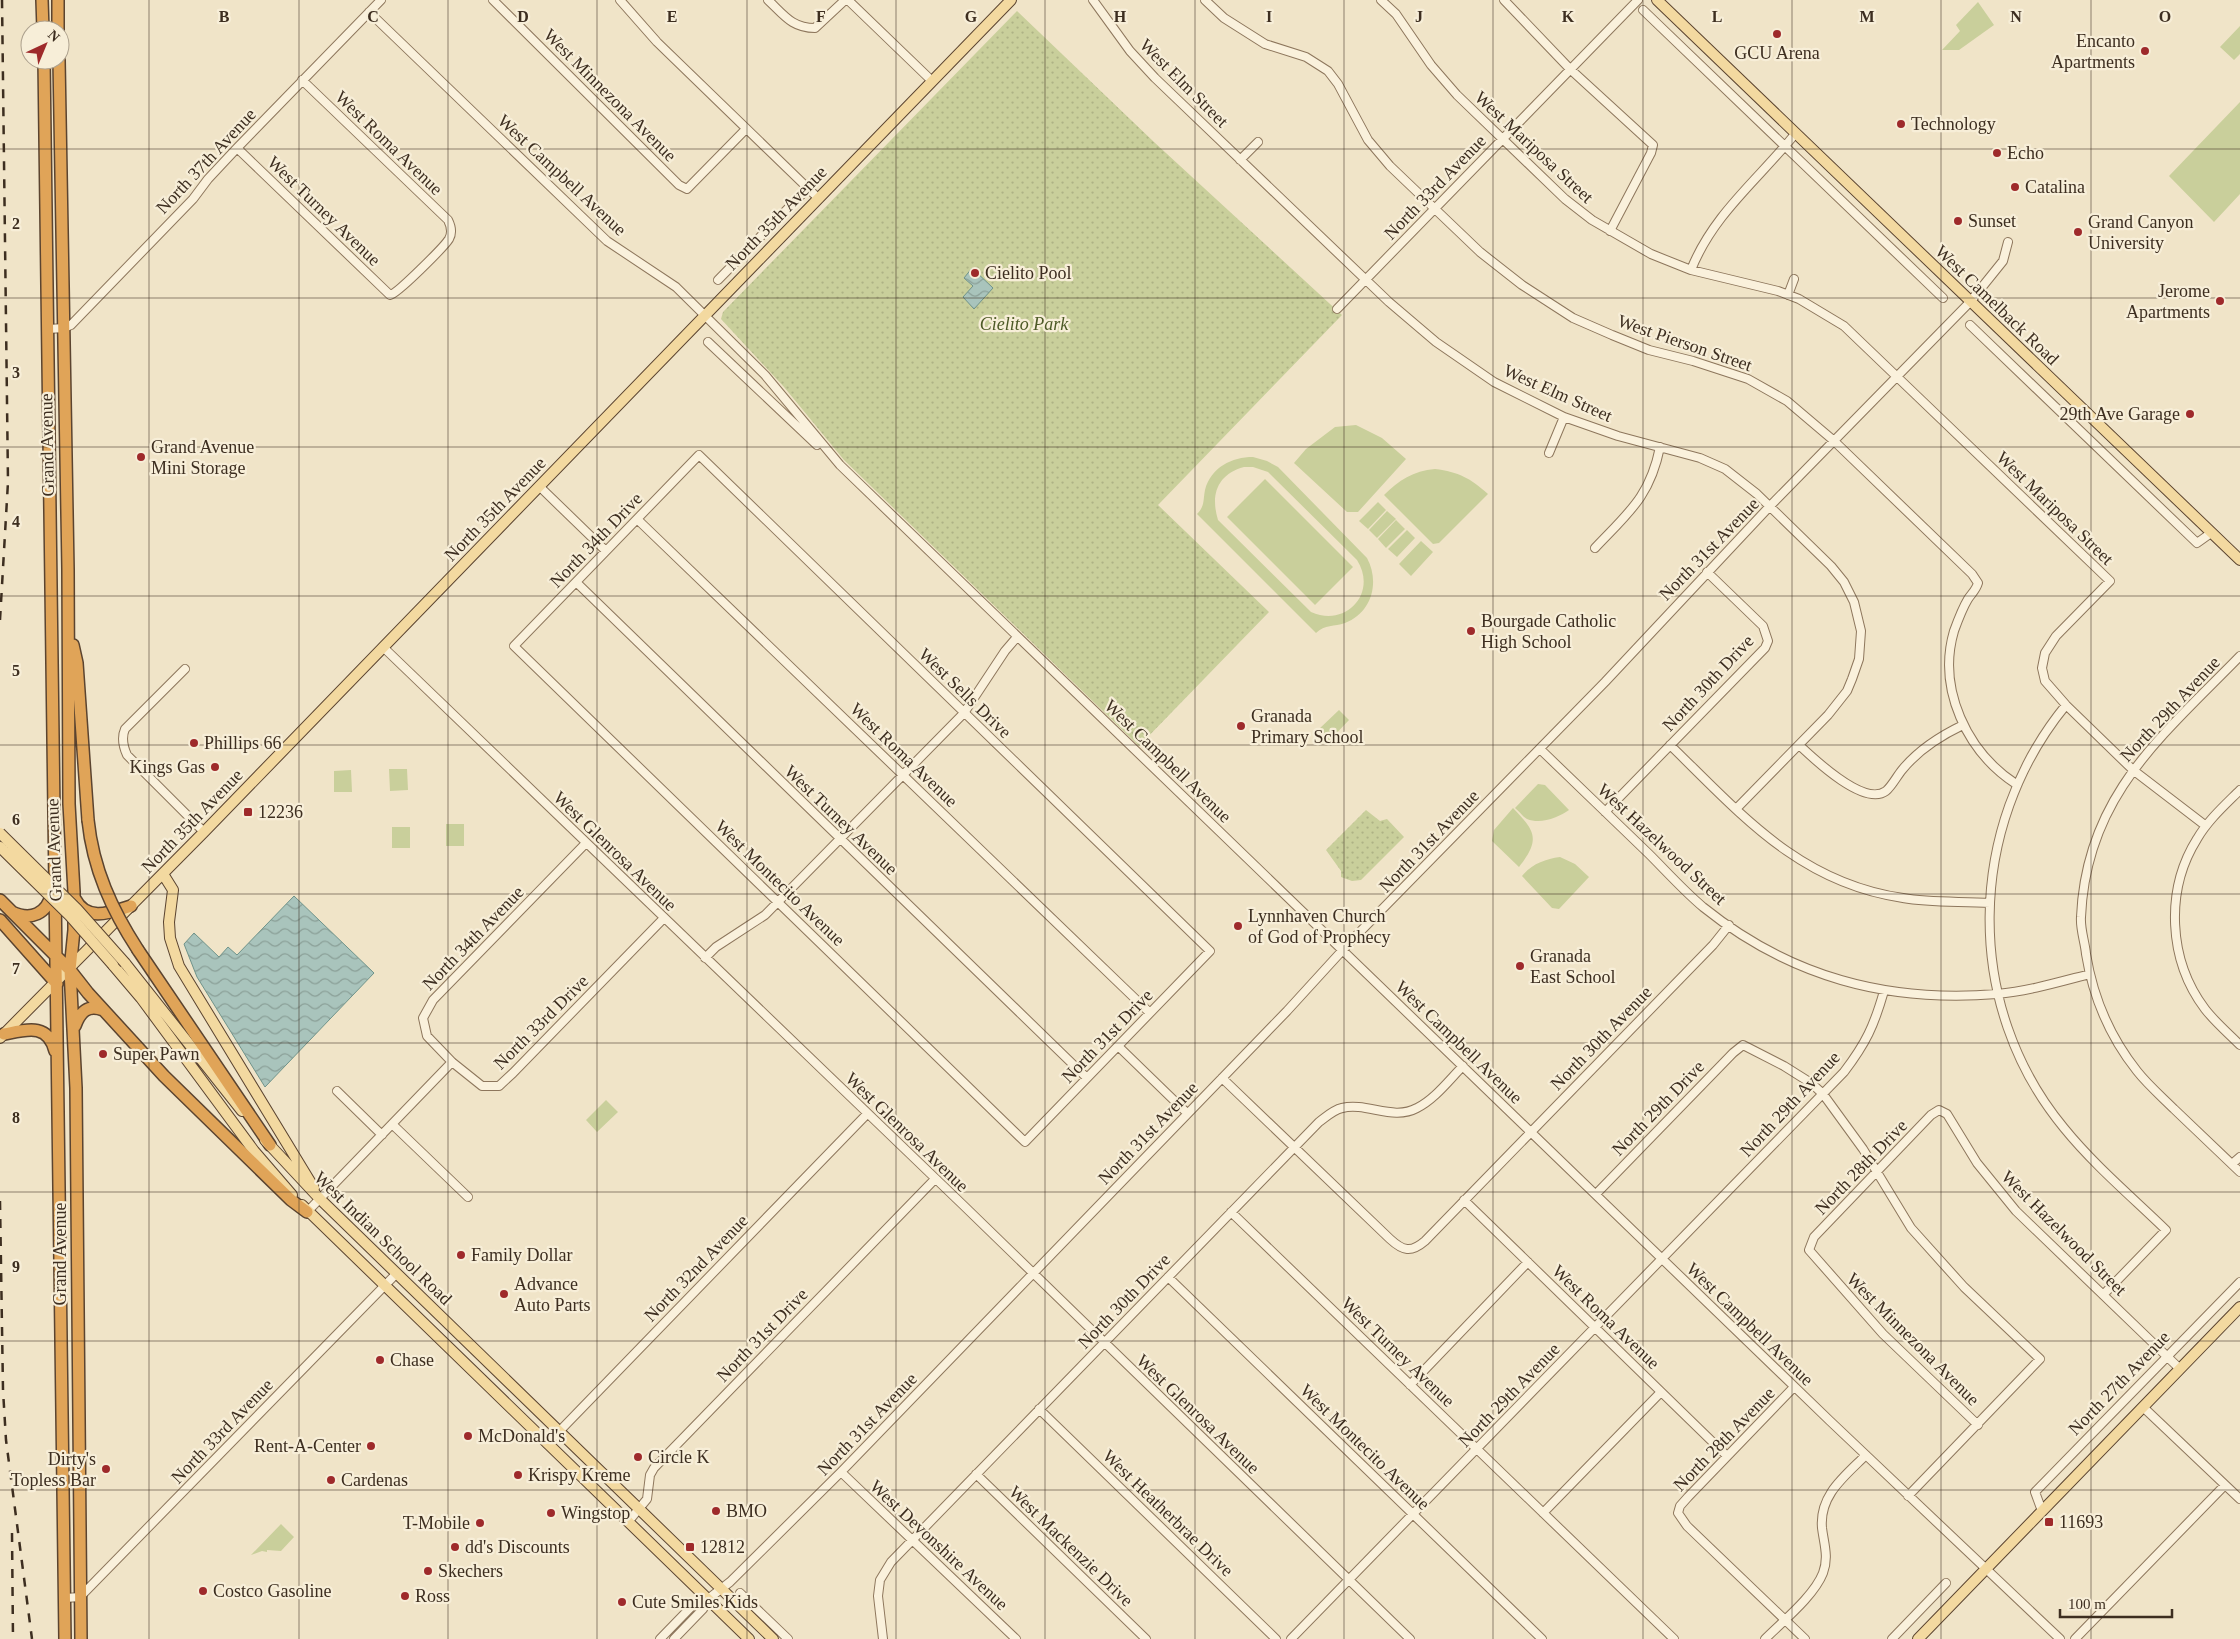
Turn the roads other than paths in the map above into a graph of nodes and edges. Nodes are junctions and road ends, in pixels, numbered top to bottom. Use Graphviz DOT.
graph roads {
  1 [pos="381,0"];
  2 [pos="493,0"];
  3 [pos="620,0"];
  4 [pos="768,0"];
  5 [pos="846,0"];
  6 [pos="1011,0"];
  7 [pos="1093,0"];
  8 [pos="1204,0"];
  9 [pos="1381,0"];
  10 [pos="1504,0"];
  11 [pos="1638,0"];
  12 [pos="1657,0"];
  13 [pos="42,5"];
  14 [pos="58,5"];
  15 [pos="1643,10"];
  16 [pos="369,12"];
  17 [pos="43,20"];
  18 [pos="58,20"];
  19 [pos="1722,63"];
  20 [pos="1570,69"];
  21 [pos="44,70"];
  22 [pos="59,70"];
  23 [pos="1711,75"];
  24 [pos="302,80"];
  25 [pos="931,80"];
  26 [pos="746,129"];
  27 [pos="1795,134"];
  28 [pos="1502,139"];
  29 [pos="1258,142"];
  30 [pos="1785,146"];
  31 [pos="237,148"];
  32 [pos="1240,160"];
  33 [pos="807,188"];
  34 [pos="818,198"];
  35 [pos="1434,209"];
  36 [pos="1883,218"];
  37 [pos="1872,230"];
  38 [pos="1610,231"];
  39 [pos="2008,242"];
  40 [pos="1691,270"];
  41 [pos="1366,279"];
  42 [pos="1794,279"];
  43 [pos="718,280"];
  44 [pos="390,295"];
  45 [pos="1788,295"];
  46 [pos="1943,298"];
  47 [pos="1970,302"];
  48 [pos="1337,309"];
  49 [pos="704,315"];
  50 [pos="1970,325"];
  51 [pos="64,328"];
  52 [pos="48,329"];
  53 [pos="708,342"];
  54 [pos="1897,376"];
  55 [pos="2088,414"];
  56 [pos="1564,417"];
  57 [pos="2076,427"];
  58 [pos="1833,440"];
  59 [pos="1660,447"];
  60 [pos="1548,452"];
  61 [pos="699,455"];
  62 [pos="840,465"];
  63 [pos="539,486"];
  64 [pos="1770,506"];
  65 [pos="637,519"];
  66 [pos="2211,533"];
  67 [pos="1595,548"];
  68 [pos="606,551"];
  69 [pos="51,558"];
  70 [pos="2240,560"];
  71 [pos="68,569"];
  72 [pos="1707,572"];
  73 [pos="576,582"];
  74 [pos="68,620"];
  75 [pos="1017,637"];
  76 [pos="514,646"];
  77 [pos="383,648"];
  78 [pos="2240,656"];
  79 [pos="184,669"];
  80 [pos="2066,705"];
  81 [pos="964,713"];
  82 [pos="1963,725"];
  83 [pos="1799,745"];
  84 [pos="1670,746"];
  85 [pos="1540,749"];
  86 [pos="2133,770"];
  87 [pos="903,775"];
  88 [pos="54,778"];
  89 [pos="70,778"];
  90 [pos="2016,784"];
  91 [pos="2240,790"];
  92 [pos="1736,809"];
  93 [pos="1605,812"];
  94 [pos="2206,826"];
  95 [pos="204,832"];
  96 [pos="0,833"];
  97 [pos="840,839"];
  98 [pos="586,843"];
  99 [pos="0,847"];
  100 [pos="163,874"];
  101 [pos="55,879"];
  102 [pos="74,892"];
  103 [pos="0,900"];
  104 [pos="779,902"];
  105 [pos="1990,903"];
  106 [pos="131,906"];
  107 [pos="10,912"];
  108 [pos="664,918"];
  109 [pos="0,920"];
  110 [pos="1729,925"];
  111 [pos="1210,951"];
  112 [pos="1343,951"];
  113 [pos="56,957"];
  114 [pos="704,958"];
  115 [pos="70,970"];
  116 [pos="2090,974"];
  117 [pos="55,983"];
  118 [pos="72,989"];
  119 [pos="1884,991"];
  120 [pos="88,994"];
  121 [pos="1998,994"];
  122 [pos="103,1010"];
  123 [pos="1150,1013"];
  124 [pos="73,1032"];
  125 [pos="2,1036"];
  126 [pos="2240,1045"];
  127 [pos="1118,1046"];
  128 [pos="58,1062"];
  129 [pos="452,1062"];
  130 [pos="1462,1066"];
  131 [pos="1087,1078"];
  132 [pos="1222,1078"];
  133 [pos="337,1091"];
  134 [pos="1823,1094"];
  135 [pos="1940,1110"];
  136 [pos="1187,1113"];
  137 [pos="867,1114"];
  138 [pos="392,1124"];
  139 [pos="1530,1131"];
  140 [pos="382,1135"];
  141 [pos="1025,1142"];
  142 [pos="270,1145"];
  143 [pos="1294,1146"];
  144 [pos="2240,1157"];
  145 [pos="2232,1164"];
  146 [pos="2240,1172"];
  147 [pos="1877,1173"];
  148 [pos="935,1179"];
  149 [pos="1596,1194"];
  150 [pos="468,1197"];
  151 [pos="320,1199"];
  152 [pos="1464,1200"];
  153 [pos="307,1212"];
  154 [pos="1231,1212"];
  155 [pos="1809,1250"];
  156 [pos="1662,1259"];
  157 [pos="1528,1262"];
  158 [pos="396,1274"];
  159 [pos="1033,1275"];
  160 [pos="1168,1277"];
  161 [pos="2240,1282"];
  162 [pos="384,1287"];
  163 [pos="2104,1295"];
  164 [pos="62,1298"];
  165 [pos="78,1298"];
  166 [pos="2240,1308"];
  167 [pos="1596,1327"];
  168 [pos="1104,1343"];
  169 [pos="2167,1356"];
  170 [pos="2179,1368"];
  171 [pos="1410,1385"];
  172 [pos="1794,1387"];
  173 [pos="1661,1392"];
  174 [pos="2143,1407"];
  175 [pos="1039,1409"];
  176 [pos="1978,1425"];
  177 [pos="559,1432"];
  178 [pos="547,1444"];
  179 [pos="1477,1449"];
  180 [pos="1866,1455"];
  181 [pos="1728,1456"];
  182 [pos="841,1472"];
  183 [pos="976,1474"];
  184 [pos="2225,1485"];
  185 [pos="1908,1496"];
  186 [pos="2240,1499"];
  187 [pos="639,1509"];
  188 [pos="2042,1511"];
  189 [pos="1543,1513"];
  190 [pos="1413,1514"];
  191 [pos="628,1522"];
  192 [pos="911,1540"];
  193 [pos="1985,1569"];
  194 [pos="1349,1579"];
  195 [pos="1946,1583"];
  196 [pos="722,1589"];
  197 [pos="740,1593"];
  198 [pos="80,1597"];
  199 [pos="65,1598"];
  200 [pos="708,1599"];
  201 [pos="1784,1619"];
  202 [pos="65,1639"];
  203 [pos="81,1639"];
  204 [pos="660,1639"];
  205 [pos="674,1639"];
  206 [pos="748,1639"];
  207 [pos="773,1639"];
  208 [pos="788,1639"];
  209 [pos="883,1639"];
  210 [pos="1016,1639"];
  211 [pos="1146,1639"];
  212 [pos="1276,1639"];
  213 [pos="1291,1639"];
  214 [pos="1410,1639"];
  215 [pos="1542,1639"];
  216 [pos="1674,1639"];
  217 [pos="1765,1639"];
  218 [pos="1805,1639"];
  219 [pos="1892,1639"];
  220 [pos="1918,1639"];
  221 [pos="2060,1639"];
  222 [pos="2075,1639"];
  1 -- 16 [label="street, North 37th Avenue"];
  2 -- 26 [label="street, West Minnezona Avenue"];
  3 -- 26 [label="street"];
  4 -- 5 [label="street"];
  5 -- 25 [label="street"];
  6 -- 25 [label="main road, North 35th Avenue"];
  7 -- 32 [label="street, West Elm Street"];
  8 -- 35 [label="street, West Pierson Street"];
  9 -- 28 [label="street, West Mariposa Street"];
  10 -- 20 [label="street"];
  11 -- 20 [label="street, North 33rd Avenue"];
  12 -- 19 [label="main road, West Camelback Road"];
  13 -- 14 [label="highway"];
  13 -- 17 [label="highway"];
  14 -- 18 [label="highway"];
  15 -- 23 [label="street, West Camelback Road"];
  16 -- 24 [label="street, North 37th Avenue"];
  16 -- 49 [label="street, West Campbell Avenue"];
  19 -- 23 [label="street"];
  19 -- 27 [label="main road, West Camelback Road"];
  20 -- 28 [label="street, North 33rd Avenue"];
  20 -- 38 [label="street"];
  21 -- 52 [label="highway, Grand Avenue"];
  22 -- 51 [label="highway, Grand Avenue"];
  23 -- 30 [label="street, West Camelback Road"];
  24 -- 31 [label="street, North 37th Avenue"];
  24 -- 44 [label="street, West Roma Avenue"];
  25 -- 34 [label="main road, North 35th Avenue"];
  26 -- 33 [label="street"];
  27 -- 30 [label="street"];
  27 -- 36 [label="main road, West Camelback Road"];
  28 -- 35 [label="street, North 33rd Avenue"];
  28 -- 38 [label="street, West Mariposa Street"];
  29 -- 32 [label="street"];
  30 -- 37 [label="street, West Camelback Road"];
  30 -- 40 [label="street"];
  31 -- 44 [label="street, West Turney Avenue"];
  31 -- 51 [label="street, North 37th Avenue"];
  32 -- 41 [label="street, West Elm Street"];
  33 -- 34 [label="street"];
  33 -- 43 [label="street"];
  34 -- 49 [label="main road, North 35th Avenue"];
  35 -- 41 [label="street, North 33rd Avenue"];
  35 -- 58 [label="street, West Pierson Street"];
  36 -- 37 [label="street"];
  36 -- 47 [label="main road, West Camelback Road"];
  37 -- 46 [label="street, West Camelback Road"];
  38 -- 40 [label="street, West Mariposa Street"];
  39 -- 47 [label="street, North 31st Avenue"];
  40 -- 45 [label="street, West Mariposa Street"];
  41 -- 48 [label="street, North 33rd Avenue"];
  41 -- 56 [label="street, West Elm Street"];
  42 -- 45 [label="street"];
  45 -- 54 [label="street, West Mariposa Street"];
  47 -- 54 [label="street, North 31st Avenue"];
  47 -- 55 [label="main road, West Camelback Road"];
  49 -- 62 [label="street, West Campbell Avenue"];
  49 -- 63 [label="main road, North 35th Avenue"];
  50 -- 57 [label="street, West Camelback Road"];
  51 -- 52 [label="street"];
  51 -- 71 [label="highway, Grand Avenue"];
  52 -- 69 [label="highway, Grand Avenue"];
  53 -- 62 [label="street, West Campbell Avenue"];
  54 -- 58 [label="street, North 31st Avenue"];
  54 -- 80 [label="street, West Mariposa Street"];
  55 -- 57 [label="street"];
  55 -- 66 [label="main road, West Camelback Road"];
  56 -- 59 [label="street, West Elm Street"];
  56 -- 60 [label="street"];
  57 -- 66 [label="street, West Camelback Road"];
  58 -- 64 [label="street, North 31st Avenue"];
  58 -- 82 [label="street, West Pierson Street"];
  59 -- 64 [label="street, West Elm Street"];
  59 -- 67 [label="street"];
  61 -- 65 [label="street, North 34th Drive"];
  61 -- 81 [label="street, West Sells Drive"];
  62 -- 75 [label="street, West Campbell Avenue"];
  63 -- 68 [label="street"];
  63 -- 77 [label="main road, North 35th Avenue"];
  64 -- 72 [label="street, North 31st Avenue"];
  64 -- 83 [label="street, West Elm Street"];
  65 -- 68 [label="street, North 34th Drive"];
  65 -- 87 [label="street, West Roma Avenue"];
  66 -- 70 [label="main road, West Camelback Road"];
  68 -- 73 [label="street, North 34th Drive"];
  69 -- 71 [label="highway"];
  69 -- 88 [label="highway, Grand Avenue"];
  71 -- 74 [label="highway, Grand Avenue"];
  72 -- 84 [label="street, North 30th Drive"];
  72 -- 85 [label="street, North 31st Avenue"];
  73 -- 76 [label="street, North 34th Drive"];
  73 -- 97 [label="street, West Turney Avenue"];
  74 -- 89 [label="highway, Grand Avenue"];
  74 -- 142 [label="highway, bridge"];
  75 -- 81 [label="street"];
  75 -- 112 [label="street, West Campbell Avenue"];
  76 -- 104 [label="street, West Montecito Avenue"];
  77 -- 95 [label="main road, North 35th Avenue"];
  77 -- 98 [label="street, West Glenrosa Avenue"];
  78 -- 86 [label="street, North 29th Avenue"];
  79 -- 95 [label="street"];
  80 -- 86 [label="street, West Mariposa Street"];
  80 -- 90 [label="street"];
  81 -- 87 [label="street"];
  81 -- 111 [label="street, West Sells Drive"];
  82 -- 83 [label="street"];
  82 -- 90 [label="street, West Pierson Street"];
  83 -- 92 [label="street"];
  84 -- 92 [label="street"];
  84 -- 93 [label="street, North 30th Drive"];
  85 -- 93 [label="street, West Hazelwood Street"];
  85 -- 112 [label="street, North 31st Avenue"];
  86 -- 94 [label="street, West Mariposa Street"];
  86 -- 116 [label="street, North 29th Avenue"];
  87 -- 97 [label="street"];
  87 -- 123 [label="street, West Roma Avenue"];
  88 -- 89 [label="highway"];
  88 -- 101 [label="highway, Grand Avenue"];
  89 -- 102 [label="highway, Grand Avenue"];
  90 -- 105 [label="street"];
  91 -- 94 [label="street"];
  92 -- 105 [label="street"];
  93 -- 110 [label="street, West Hazelwood Street"];
  94 -- 126 [label="street"];
  95 -- 100 [label="main road, North 35th Avenue"];
  96 -- 142 [label="main road, West Indian School Road, bridge"];
  97 -- 104 [label="street"];
  97 -- 131 [label="street, West Turney Avenue"];
  98 -- 108 [label="street, West Glenrosa Avenue"];
  98 -- 129 [label="street, North 34th Avenue"];
  99 -- 153 [label="main road, West Indian School Road, bridge"];
  100 -- 106 [label="main road, North 35th Avenue"];
  100 -- 151 [label="main road"];
  101 -- 107 [label="highway"];
  101 -- 113 [label="highway, Grand Avenue"];
  102 -- 106 [label="highway"];
  102 -- 115 [label="highway, Grand Avenue"];
  103 -- 107 [label="highway"];
  104 -- 114 [label="street"];
  104 -- 141 [label="street, West Montecito Avenue"];
  105 -- 121 [label="street"];
  106 -- 115 [label="main road, North 35th Avenue"];
  107 -- 113 [label="highway"];
  108 -- 114 [label="street, West Glenrosa Avenue"];
  108 -- 129 [label="street, North 33rd Drive"];
  109 -- 117 [label="highway"];
  110 -- 119 [label="street, West Hazelwood Street"];
  110 -- 139 [label="street, North 30th Avenue"];
  111 -- 123 [label="street, North 31st Drive"];
  112 -- 130 [label="street, West Campbell Avenue"];
  112 -- 132 [label="street, North 31st Avenue"];
  113 -- 115 [label="highway"];
  113 -- 117 [label="highway, Grand Avenue"];
  114 -- 137 [label="street, West Glenrosa Avenue"];
  115 -- 117 [label="main road, North 35th Avenue"];
  115 -- 118 [label="highway, Grand Avenue"];
  115 -- 120 [label="highway"];
  116 -- 121 [label="street"];
  116 -- 145 [label="street, North 29th Avenue"];
  117 -- 118 [label="highway"];
  117 -- 125 [label="main road, North 35th Avenue"];
  117 -- 128 [label="highway, Grand Avenue"];
  118 -- 120 [label="highway"];
  118 -- 124 [label="highway, Grand Avenue"];
  119 -- 121 [label="street"];
  119 -- 134 [label="street, North 29th Avenue"];
  120 -- 122 [label="highway"];
  121 -- 163 [label="street"];
  122 -- 124 [label="highway"];
  122 -- 153 [label="highway"];
  123 -- 127 [label="street, North 31st Drive"];
  124 -- 165 [label="highway, Grand Avenue"];
  125 -- 128 [label="highway"];
  127 -- 131 [label="street, North 31st Drive"];
  127 -- 136 [label="street"];
  128 -- 164 [label="highway, Grand Avenue"];
  129 -- 138 [label="street"];
  130 -- 139 [label="street, West Campbell Avenue"];
  130 -- 143 [label="street, North 30th Drive"];
  131 -- 141 [label="street, North 31st Drive"];
  132 -- 136 [label="street, North 31st Avenue"];
  132 -- 143 [label="street"];
  133 -- 140 [label="street"];
  134 -- 147 [label="street"];
  134 -- 149 [label="street, North 29th Drive"];
  134 -- 156 [label="street, North 29th Avenue"];
  135 -- 147 [label="street, North 28th Drive"];
  135 -- 163 [label="street, West Hazelwood Street"];
  136 -- 159 [label="street, North 31st Avenue"];
  137 -- 148 [label="street, West Glenrosa Avenue"];
  137 -- 177 [label="street, North 32nd Avenue"];
  138 -- 140 [label="street"];
  138 -- 150 [label="street"];
  139 -- 149 [label="street, West Campbell Avenue"];
  139 -- 152 [label="street, North 30th Avenue"];
  140 -- 151 [label="street"];
  142 -- 151 [label="main road, West Indian School Road"];
  143 -- 152 [label="street, North 30th Avenue"];
  143 -- 154 [label="street, North 30th Drive"];
  144 -- 145 [label="street"];
  145 -- 146 [label="street, North 29th Avenue"];
  147 -- 155 [label="street, North 28th Drive"];
  147 -- 176 [label="street"];
  148 -- 159 [label="street, West Glenrosa Avenue"];
  148 -- 187 [label="street, North 31st Drive"];
  149 -- 156 [label="street, West Campbell Avenue"];
  151 -- 153 [label="street"];
  151 -- 158 [label="main road, West Indian School Road"];
  152 -- 157 [label="street, West Roma Avenue"];
  153 -- 162 [label="main road, West Indian School Road"];
  154 -- 160 [label="street, North 30th Drive"];
  154 -- 171 [label="street, West Turney Avenue"];
  155 -- 176 [label="street, West Minnezona Avenue"];
  156 -- 167 [label="street, North 29th Avenue"];
  156 -- 172 [label="street, West Campbell Avenue"];
  157 -- 167 [label="street, West Roma Avenue"];
  157 -- 171 [label="street"];
  158 -- 162 [label="street, North 33rd Avenue"];
  158 -- 177 [label="main road, West Indian School Road"];
  159 -- 168 [label="street, West Glenrosa Avenue"];
  159 -- 182 [label="street, North 31st Avenue"];
  160 -- 168 [label="street, North 30th Drive"];
  160 -- 190 [label="street, West Montecito Avenue"];
  161 -- 169 [label="street, North 27th Avenue"];
  162 -- 178 [label="main road, West Indian School Road"];
  162 -- 198 [label="street, North 33rd Avenue"];
  163 -- 169 [label="street, West Hazelwood Street"];
  164 -- 165 [label="highway"];
  164 -- 199 [label="highway, Grand Avenue"];
  165 -- 198 [label="highway, Grand Avenue"];
  166 -- 170 [label="main road, North 27th Avenue"];
  167 -- 173 [label="street, West Roma Avenue"];
  167 -- 179 [label="street, North 29th Avenue"];
  168 -- 175 [label="street, North 30th Drive"];
  168 -- 194 [label="street, West Glenrosa Avenue"];
  169 -- 170 [label="street, West Hazelwood Street"];
  169 -- 188 [label="street, North 27th Avenue"];
  170 -- 174 [label="main road, North 27th Avenue"];
  171 -- 179 [label="street, West Turney Avenue"];
  172 -- 180 [label="street, West Campbell Avenue"];
  172 -- 181 [label="street, North 28th Avenue"];
  173 -- 181 [label="street, West Roma Avenue"];
  173 -- 189 [label="street"];
  174 -- 184 [label="street"];
  174 -- 188 [label="main road, North 27th Avenue"];
  175 -- 183 [label="street, North 30th Drive"];
  175 -- 212 [label="street, West Heatherbrae Drive"];
  176 -- 185 [label="street"];
  177 -- 178 [label="street, North 32nd Avenue"];
  177 -- 187 [label="main road, West Indian School Road"];
  178 -- 191 [label="main road, West Indian School Road"];
  179 -- 189 [label="street, West Turney Avenue"];
  179 -- 190 [label="street, North 29th Avenue"];
  180 -- 185 [label="street, West Campbell Avenue"];
  180 -- 201 [label="street"];
  181 -- 201 [label="street, North 28th Avenue"];
  182 -- 192 [label="street, West Devonshire Avenue"];
  182 -- 196 [label="street, North 31st Avenue"];
  183 -- 192 [label="street, North 30th Drive"];
  183 -- 211 [label="street, West Mackenzie Drive"];
  184 -- 186 [label="street"];
  184 -- 222 [label="street"];
  185 -- 193 [label="street, West Campbell Avenue"];
  187 -- 191 [label="street, North 31st Drive"];
  187 -- 196 [label="main road, West Indian School Road"];
  188 -- 193 [label="main road, North 27th Avenue"];
  189 -- 216 [label="street, West Turney Avenue"];
  190 -- 194 [label="street, North 29th Avenue"];
  190 -- 215 [label="street, West Montecito Avenue"];
  191 -- 200 [label="main road, West Indian School Road"];
  192 -- 209 [label="street, North 30th Drive"];
  192 -- 210 [label="street, West Devonshire Avenue"];
  193 -- 220 [label="main road, North 27th Avenue"];
  193 -- 221 [label="street, West Campbell Avenue"];
  194 -- 213 [label="street, North 29th Avenue"];
  194 -- 214 [label="street, West Glenrosa Avenue"];
  195 -- 219 [label="street"];
  196 -- 200 [label="street, North 31st Avenue"];
  196 -- 207 [label="main road, West Indian School Road"];
  197 -- 208 [label="street"];
  198 -- 199 [label="street"];
  198 -- 203 [label="highway, Grand Avenue"];
  199 -- 202 [label="highway, Grand Avenue"];
  200 -- 204 [label="street, North 31st Avenue"];
  200 -- 205 [label="street, North 31st Avenue"];
  200 -- 206 [label="main road, West Indian School Road"];
  201 -- 217 [label="street"];
  201 -- 218 [label="street"];
}
